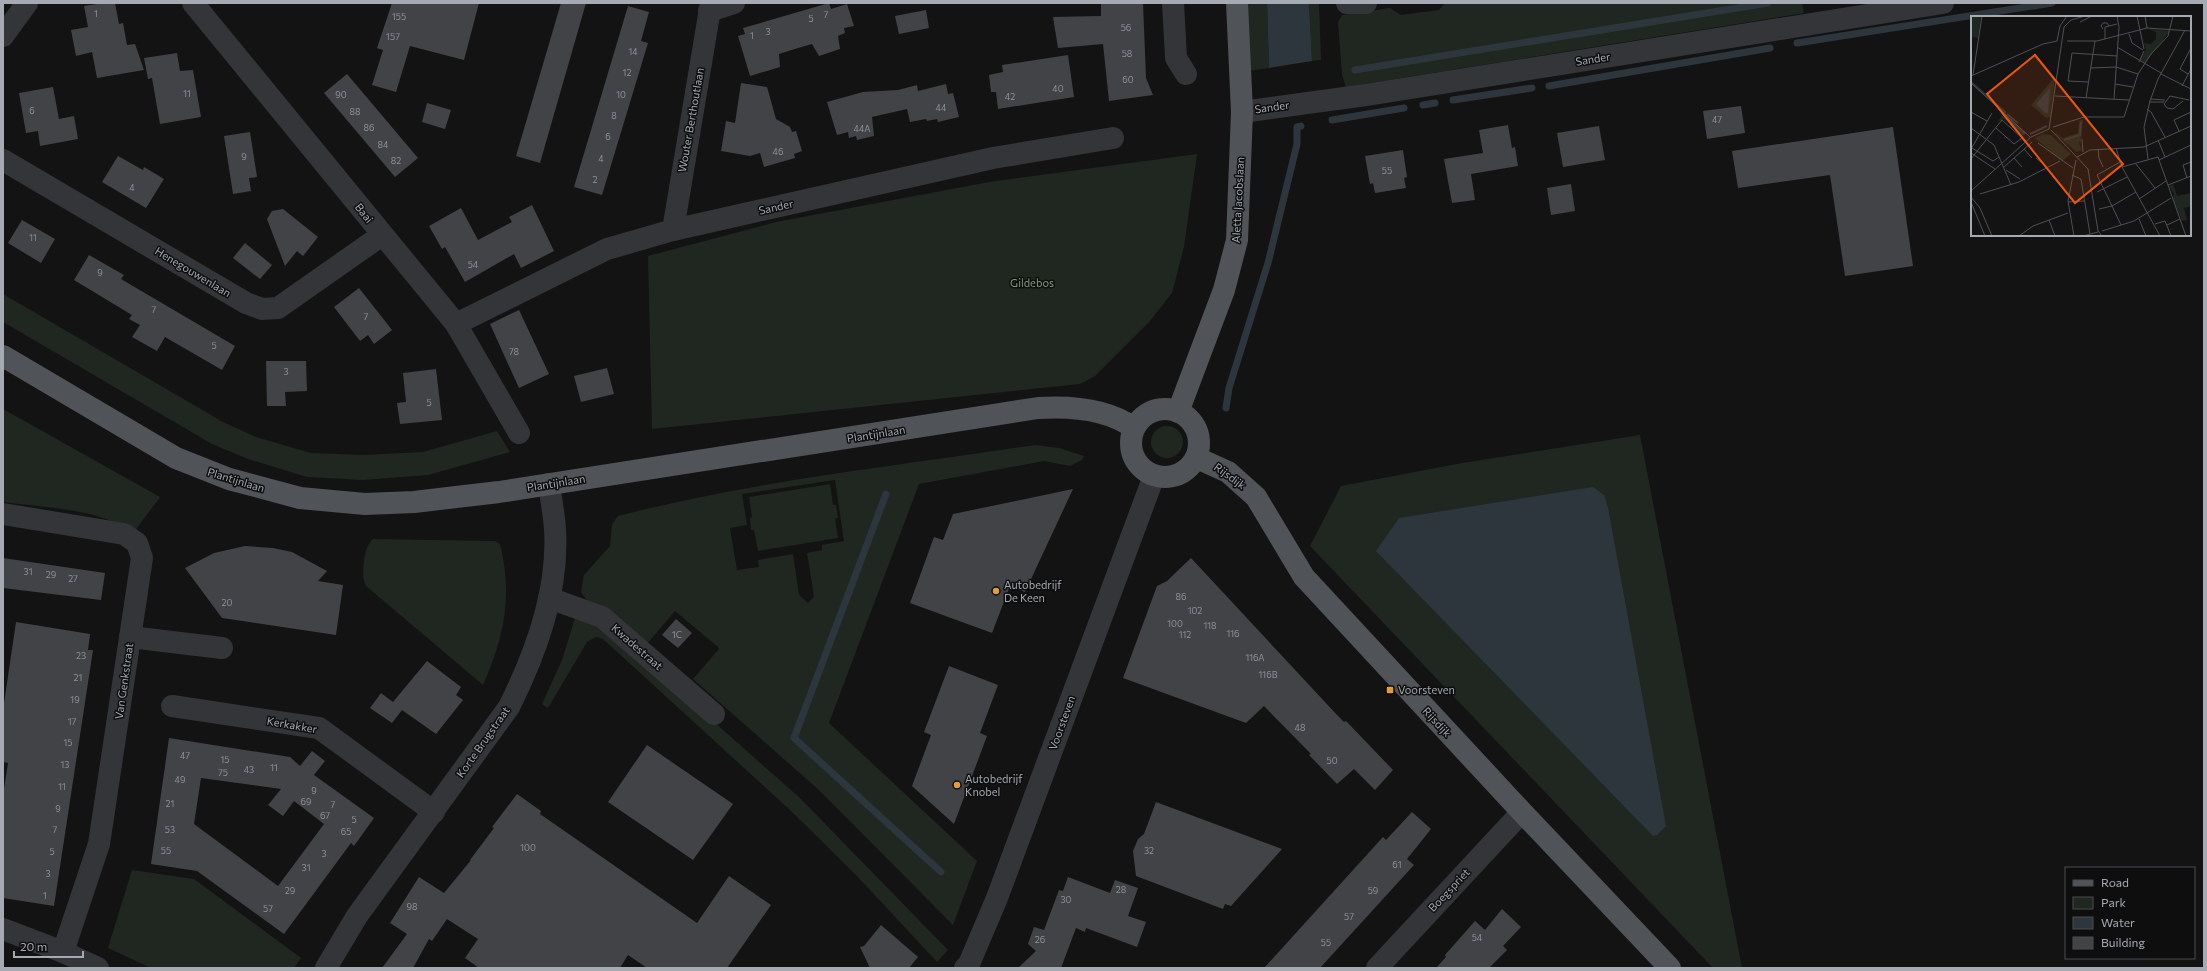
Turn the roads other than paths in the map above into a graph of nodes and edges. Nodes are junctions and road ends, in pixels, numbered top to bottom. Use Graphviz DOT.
graph roads {
  1 [pos="27,3"];
  2 [pos="194,3"];
  3 [pos="734,3"];
  4 [pos="1173,3"];
  5 [pos="1237,3"];
  6 [pos="1347,3"];
  7 [pos="1366,3"];
  8 [pos="1943,3"];
  9 [pos="710,7"];
  10 [pos="3,36"];
  11 [pos="1186,74"];
  12 [pos="1242,112"];
  13 [pos="1113,138"];
  14 [pos="3,160"];
  15 [pos="673,230"];
  16 [pos="382,235"];
  17 [pos="456,324"];
  18 [pos="3,356"];
  19 [pos="1178,412"];
  20 [pos="1134,428"];
  21 [pos="519,433"];
  22 [pos="1197,458"];
  23 [pos="1154,476"];
  24 [pos="548,484"];
  25 [pos="3,514"];
  26 [pos="549,598"];
  27 [pos="130,637"];
  28 [pos="222,648"];
  29 [pos="172,706"];
  30 [pos="714,714"];
  31 [pos="434,812"];
  32 [pos="1522,812"];
  33 [pos="3,929"];
  34 [pos="63,952"];
  35 [pos="98,968"];
  36 [pos="326,968"];
  37 [pos="965,968"];
  38 [pos="1377,968"];
  39 [pos="1670,968"];
  1 -- 10 [label="street"];
  2 -- 16 [label="street, Baai"];
  3 -- 9 [label="street, Wouter Berthoutlaan"];
  4 -- 11 [label="street"];
  5 -- 12 [label="main road, Aletta Jacobslaan"];
  6 -- 7 [label="street"];
  8 -- 12 [label="street, Sander"];
  9 -- 15 [label="street, Wouter Berthoutlaan"];
  12 -- 19 [label="main road, Aletta Jacobslaan"];
  13 -- 15 [label="street, Sander"];
  14 -- 16 [label="street, Henegouwenlaan"];
  15 -- 17 [label="street, Sander"];
  16 -- 17 [label="street, Baai"];
  17 -- 21 [label="street, Baai"];
  18 -- 24 [label="main road, Plantijnlaan"];
  19 -- 20 [label="main road"];
  19 -- 22 [label="main road"];
  20 -- 23 [label="main road"];
  20 -- 24 [label="main road, Plantijnlaan"];
  22 -- 23 [label="main road"];
  22 -- 32 [label="main road, Rijsdijk"];
  23 -- 37 [label="street, Voorsteven"];
  24 -- 26 [label="street, Korte Brugstraat"];
  25 -- 27 [label="street, Van Genkstraat"];
  26 -- 30 [label="street, Kwadestraat"];
  26 -- 31 [label="street, Korte Brugstraat"];
  27 -- 28 [label="street"];
  27 -- 34 [label="street, Van Genkstraat"];
  29 -- 31 [label="street, Kerkakker"];
  31 -- 36 [label="street, Korte Brugstraat"];
  32 -- 38 [label="street, Boegspriet"];
  32 -- 39 [label="main road, Rijsdijk"];
  33 -- 34 [label="street"];
  34 -- 35 [label="street"];
}
